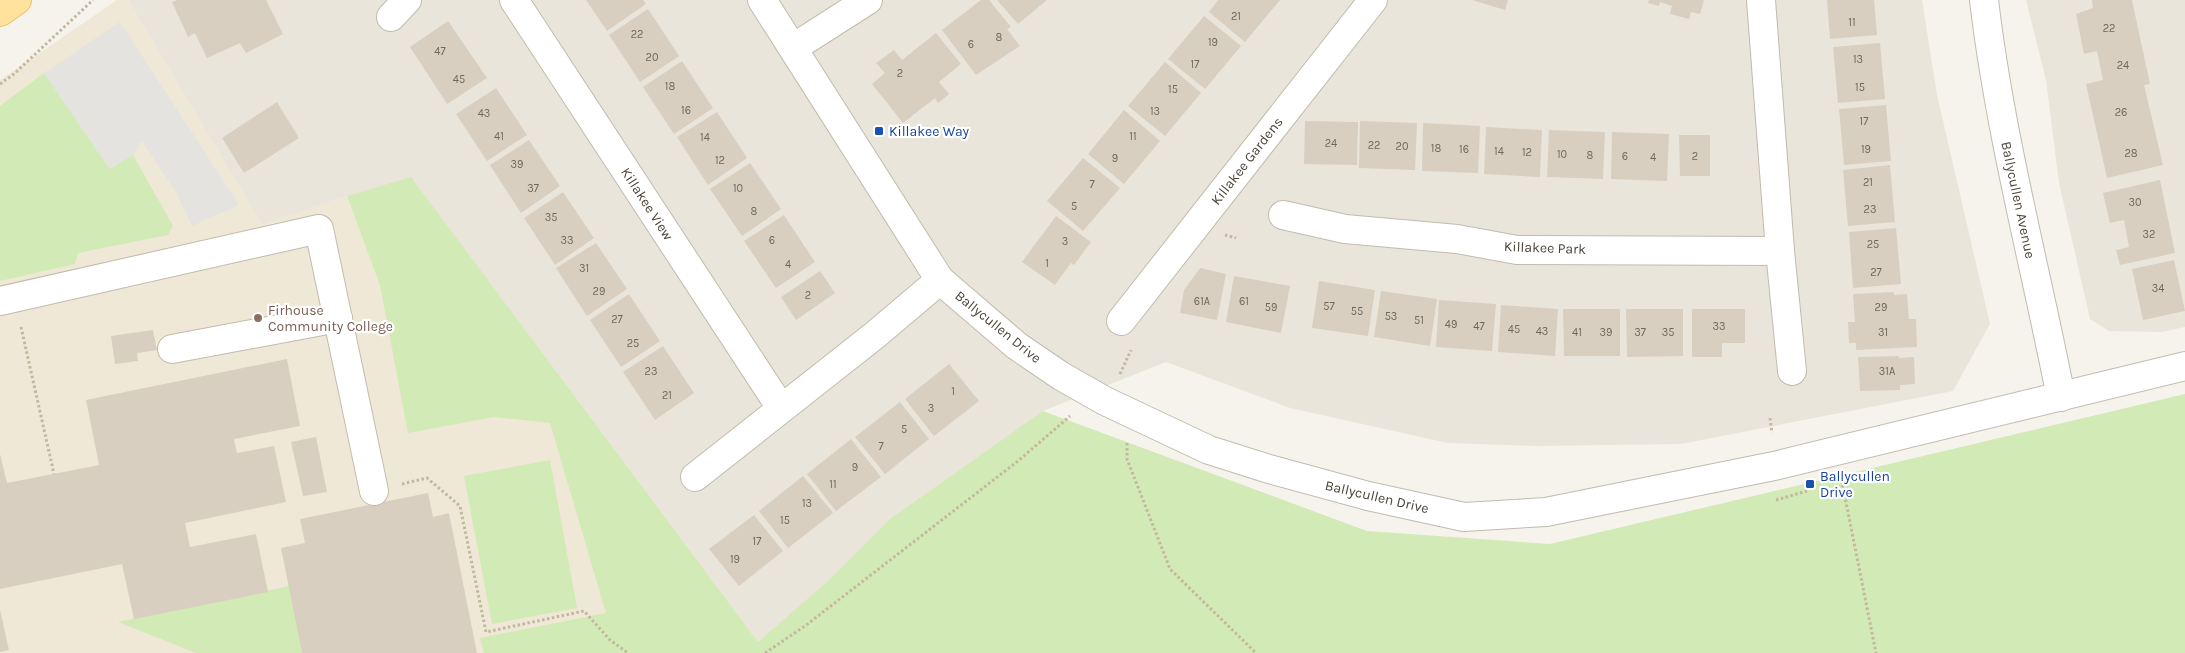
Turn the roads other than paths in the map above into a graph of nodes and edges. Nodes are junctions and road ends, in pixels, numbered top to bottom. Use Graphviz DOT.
graph roads {
  1 [pos="17,0"];
  2 [pos="514,0"];
  3 [pos="762,0"];
  4 [pos="868,0"];
  5 [pos="1372,0"];
  6 [pos="1761,0"];
  7 [pos="1984,0"];
  8 [pos="0,12"];
  9 [pos="793,48"];
  10 [pos="1283,215"];
  11 [pos="1780,251"];
  12 [pos="940,280"];
  13 [pos="0,301"];
  14 [pos="338,318"];
  15 [pos="1121,321"];
  16 [pos="172,349"];
  17 [pos="2185,366"];
  18 [pos="1792,371"];
  19 [pos="2061,398"];
  20 [pos="780,408"];
  21 [pos="696,477"];
  22 [pos="374,491"];
  1 -- 8 [label="main road"];
  2 -- 20 [label="street, Killakee View"];
  3 -- 9 [label="street, Ballycullen Drive"];
  4 -- 9 [label="street"];
  5 -- 15 [label="street, Killakee Gardens"];
  6 -- 11 [label="street"];
  7 -- 19 [label="street, Ballycullen Avenue"];
  9 -- 12 [label="street, Ballycullen Drive"];
  10 -- 11 [label="street, Killakee Park"];
  11 -- 18 [label="street"];
  12 -- 19 [label="street, Ballycullen Drive"];
  12 -- 20 [label="street"];
  13 -- 14 [label="street"];
  14 -- 16 [label="street"];
  14 -- 22 [label="street"];
  17 -- 19 [label="street, Ballycullen Drive"];
  20 -- 21 [label="street"];
}
